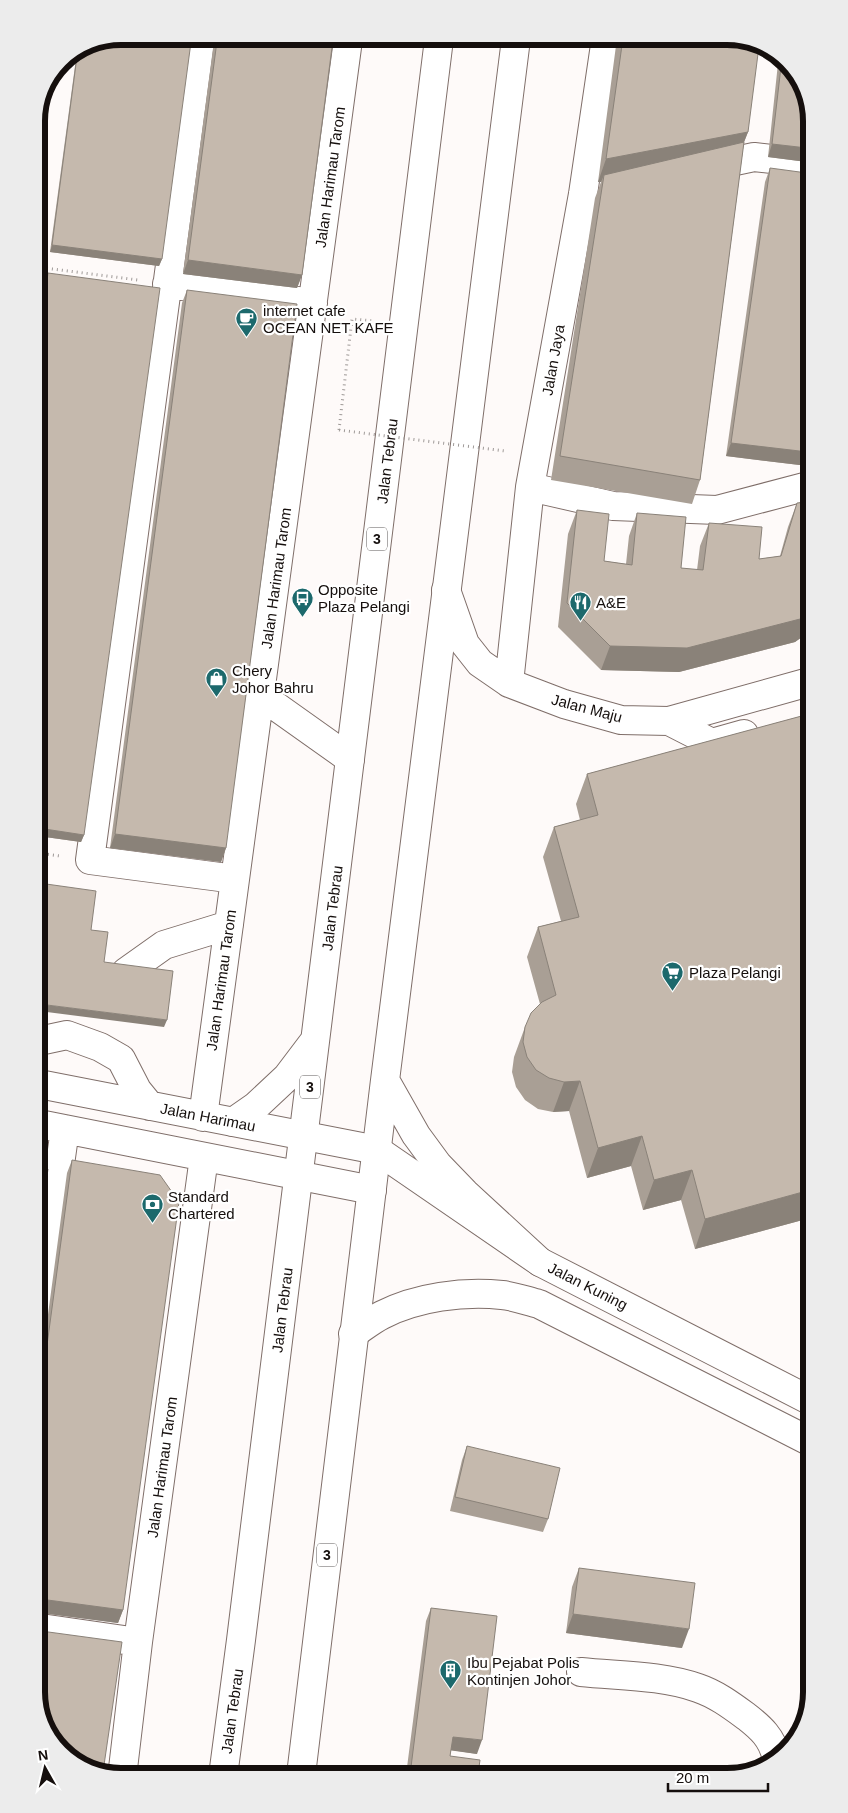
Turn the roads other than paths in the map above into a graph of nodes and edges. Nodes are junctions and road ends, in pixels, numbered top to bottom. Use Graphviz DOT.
graph roads {
  1 [pos="200,45"];
  2 [pos="347,45"];
  3 [pos="438,45"];
  4 [pos="515,45"];
  5 [pos="605,45"];
  6 [pos="803,163"];
  7 [pos="688,172"];
  8 [pos="612,188"];
  9 [pos="583,194"];
  10 [pos="168,284"];
  11 [pos="313,303"];
  12 [pos="530,487"];
  13 [pos="803,487"];
  14 [pos="446,590"];
  15 [pos="509,683"];
  16 [pos="803,684"];
  17 [pos="260,695"];
  18 [pos="669,721"];
  19 [pos="765,728"];
  20 [pos="350,759"];
  21 [pos="235,879"];
  22 [pos="229,925"];
  23 [pos="126,972"];
  24 [pos="45,1039"];
  25 [pos="316,1039"];
  26 [pos="386,1082"];
  27 [pos="45,1085"];
  28 [pos="150,1106"];
  29 [pos="203,1116"];
  30 [pos="233,1122"];
  31 [pos="52,1127"];
  32 [pos="304,1136"];
  33 [pos="377,1150"];
  34 [pos="204,1157"];
  35 [pos="299,1175"];
  36 [pos="372,1190"];
  37 [pos="45,1231"];
  38 [pos="540,1262"];
  39 [pos="353,1334"];
  40 [pos="803,1397"];
  41 [pos="803,1438"];
  42 [pos="45,1629"];
  43 [pos="138,1642"];
  44 [pos="580,1672"];
  45 [pos="775,1750"];
  46 [pos="123,1768"];
  47 [pos="224,1768"];
  48 [pos="302,1768"];
  1 -- 10 [label="main road"];
  2 -- 11 [label="main road, Jalan Harimau Tarom"];
  3 -- 20 [label="main road, Jalan Tebrau / 3"];
  4 -- 14 [label="main road, 3"];
  5 -- 9 [label="main road, Jalan Jaya"];
  6 -- 7 [label="main road"];
  8 -- 9 [label="main road"];
  9 -- 12 [label="main road, Jalan Jaya"];
  10 -- 11 [label="main road"];
  10 -- 21 [label="main road"];
  11 -- 17 [label="main road, Jalan Harimau Tarom"];
  12 -- 13 [label="main road"];
  12 -- 15 [label="main road, Jalan Jaya"];
  14 -- 15 [label="main road, Jalan Maju"];
  14 -- 26 [label="main road, 3"];
  15 -- 18 [label="main road, Jalan Maju"];
  16 -- 18 [label="main road, Jalan Maju"];
  17 -- 20 [label="main road"];
  17 -- 21 [label="main road, Jalan Harimau Tarom"];
  18 -- 19 [label="main road"];
  20 -- 25 [label="main road, Jalan Tebrau / 3"];
  21 -- 22 [label="main road, Jalan Harimau Tarom"];
  22 -- 23 [label="main road"];
  22 -- 29 [label="main road, Jalan Harimau Tarom"];
  24 -- 28 [label="main road"];
  25 -- 30 [label="main road"];
  25 -- 32 [label="main road, Jalan Tebrau / 3"];
  26 -- 33 [label="main road, 3"];
  26 -- 38 [label="main road"];
  27 -- 28 [label="main road, Jalan Harimau"];
  28 -- 29 [label="main road, Jalan Harimau"];
  29 -- 30 [label="main road, Jalan Harimau"];
  30 -- 32 [label="main road, Jalan Harimau"];
  31 -- 34 [label="main road"];
  31 -- 37 [label="main road"];
  32 -- 33 [label="main road, Jalan Harimau"];
  32 -- 35 [label="main road, Jalan Tebrau / 3"];
  33 -- 36 [label="main road, 3"];
  33 -- 38 [label="main road, Jalan Kuning"];
  34 -- 35 [label="main road"];
  34 -- 43 [label="main road, Jalan Harimau Tarom"];
  35 -- 36 [label="main road"];
  35 -- 47 [label="main road, Jalan Tebrau / 3"];
  36 -- 39 [label="main road, 3"];
  38 -- 40 [label="main road, Jalan Kuning"];
  39 -- 41 [label="main road"];
  39 -- 48 [label="main road, 3"];
  42 -- 43 [label="main road"];
  43 -- 46 [label="main road, Jalan Harimau Tarom"];
  44 -- 45 [label="main road"];
}
